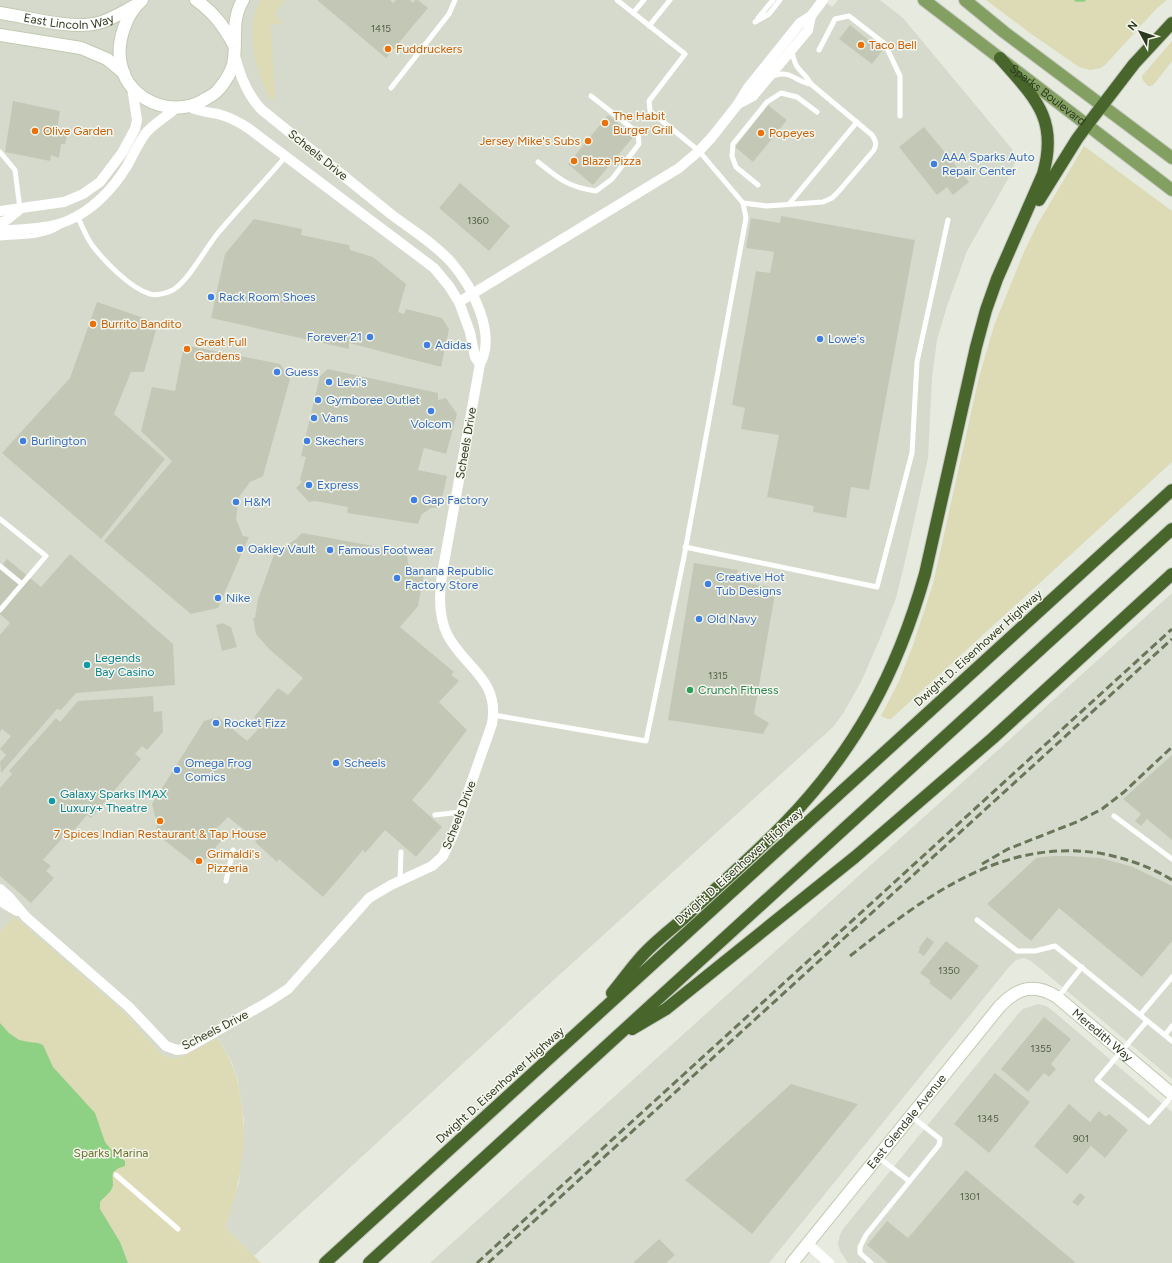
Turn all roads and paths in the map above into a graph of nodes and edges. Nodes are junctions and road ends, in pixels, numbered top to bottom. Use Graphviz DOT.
graph roads {
  1 [pos="196,0"];
  2 [pos="243,0"];
  3 [pos="455,0"];
  4 [pos="617,0"];
  5 [pos="644,0"];
  6 [pos="670,0"];
  7 [pos="773,0"];
  8 [pos="780,0"];
  9 [pos="823,0"];
  10 [pos="924,0"];
  11 [pos="965,0"];
  12 [pos="138,3"];
  13 [pos="0,13"];
  14 [pos="633,13"];
  15 [pos="811,16"];
  16 [pos="1172,23"];
  17 [pos="649,26"];
  18 [pos="0,35"];
  19 [pos="234,48"];
  20 [pos="791,50"];
  21 [pos="819,50"];
  22 [pos="1000,58"];
  23 [pos="124,73"];
  24 [pos="768,78"];
  25 [pos="811,84"];
  26 [pos="132,87"];
  27 [pos="391,88"];
  28 [pos="591,96"];
  29 [pos="738,104"];
  30 [pos="1103,105"];
  31 [pos="190,107"];
  32 [pos="176,108"];
  33 [pos="817,112"];
  34 [pos="900,116"];
  35 [pos="857,122"];
  36 [pos="1088,124"];
  37 [pos="699,151"];
  38 [pos="0,152"];
  39 [pos="286,156"];
  40 [pos="1172,158"];
  41 [pos="538,162"];
  42 [pos="758,185"];
  43 [pos="1172,190"];
  44 [pos="743,203"];
  45 [pos="789,204"];
  46 [pos="20,209"];
  47 [pos="0,211"];
  48 [pos="77,216"];
  49 [pos="948,220"];
  50 [pos="0,222"];
  51 [pos="66,222"];
  52 [pos="0,231"];
  53 [pos="0,238"];
  54 [pos="1010,252"];
  55 [pos="473,294"];
  56 [pos="459,302"];
  57 [pos="480,364"];
  58 [pos="1172,490"];
  59 [pos="0,519"];
  60 [pos="1172,529"];
  61 [pos="685,548"];
  62 [pos="0,566"];
  63 [pos="1172,574"];
  64 [pos="22,584"];
  65 [pos="0,610"];
  66 [pos="493,715"];
  67 [pos="461,812"];
  68 [pos="435,815"];
  69 [pos="1114,816"];
  70 [pos="233,850"];
  71 [pos="400,852"];
  72 [pos="1172,859"];
  73 [pos="226,881"];
  74 [pos="400,881"];
  75 [pos="0,889"];
  76 [pos="0,901"];
  77 [pos="26,917"];
  78 [pos="977,920"];
  79 [pos="1082,967"];
  80 [pos="1172,977"];
  81 [pos="1026,989"];
  82 [pos="1057,998"];
  83 [pos="1140,1015"];
  84 [pos="1147,1021"];
  85 [pos="587,1024"];
  86 [pos="1172,1026"];
  87 [pos="1165,1035"];
  88 [pos="1172,1041"];
  89 [pos="610,1042"];
  90 [pos="1121,1051"];
  91 [pos="1172,1095"];
  92 [pos="912,1116"];
  93 [pos="878,1157"];
  94 [pos="116,1175"];
  95 [pos="909,1182"];
  96 [pos="178,1229"];
  97 [pos="808,1244"];
  98 [pos="325,1263"];
  99 [pos="369,1263"];
  100 [pos="792,1263"];
  101 [pos="829,1263"];
  102 [pos="871,1263"];
  1 -- 19 [label="street"];
  2 -- 19 [label="street"];
  3 -- 27 [label="lane"];
  4 -- 14 [label="lane"];
  5 -- 14 [label="lane"];
  6 -- 17 [label="lane"];
  7 -- 8 [label="lane"];
  9 -- 15 [label="street"];
  10 -- 22 [label="main road, Sparks Boulevard"];
  11 -- 30 [label="main road, Sparks Boulevard"];
  12 -- 13 [label="street, East Lincoln Way"];
  12 -- 23 [label="street"];
  14 -- 17 [label="lane"];
  15 -- 20 [label="street"];
  15 -- 29 [label="street"];
  16 -- 30 [label="highway"];
  17 -- 37 [label="lane"];
  18 -- 23 [label="street, East Lincoln Way"];
  19 -- 31 [label="street"];
  19 -- 55 [label="street, Scheels Drive"];
  20 -- 24 [label="street"];
  20 -- 25 [label="lane"];
  21 -- 34 [label="lane"];
  22 -- 36 [label="main road, Sparks Boulevard"];
  22 -- 54 [label="highway"];
  23 -- 26 [label="street"];
  24 -- 25 [label="lane"];
  24 -- 29 [label="street"];
  25 -- 35 [label="lane"];
  26 -- 32 [label="street"];
  26 -- 46 [label="street"];
  28 -- 41 [label="lane"];
  29 -- 37 [label="street"];
  30 -- 36 [label="highway"];
  30 -- 40 [label="main road, Sparks Boulevard"];
  31 -- 32 [label="street"];
  31 -- 39 [label="street, Scheels Drive"];
  32 -- 48 [label="street"];
  33 -- 42 [label="lane"];
  35 -- 45 [label="lane"];
  35 -- 45 [label="lane"];
  36 -- 43 [label="main road, Sparks Boulevard"];
  36 -- 54 [label="highway"];
  37 -- 44 [label="lane"];
  37 -- 55 [label="street"];
  38 -- 46 [label="lane"];
  39 -- 48 [label="lane"];
  39 -- 56 [label="street, Scheels Drive"];
  44 -- 45 [label="lane"];
  44 -- 61 [label="lane"];
  46 -- 47 [label="street"];
  46 -- 50 [label="street"];
  48 -- 51 [label="street"];
  49 -- 61 [label="lane"];
  51 -- 52 [label="street"];
  51 -- 53 [label="lane"];
  54 -- 85 [label="highway"];
  55 -- 56 [label="street"];
  55 -- 57 [label="street, Scheels Drive"];
  56 -- 57 [label="street, Scheels Drive"];
  57 -- 66 [label="street, Scheels Drive"];
  58 -- 85 [label="highway, Dwight D. Eisenhower Highway"];
  59 -- 64 [label="lane"];
  60 -- 89 [label="highway"];
  61 -- 66 [label="lane"];
  62 -- 64 [label="lane"];
  63 -- 89 [label="highway"];
  64 -- 65 [label="lane"];
  66 -- 67 [label="street, Scheels Drive"];
  67 -- 68 [label="lane"];
  67 -- 74 [label="street, Scheels Drive"];
  69 -- 72 [label="lane"];
  70 -- 73 [label="lane"];
  71 -- 74 [label="lane"];
  74 -- 77 [label="street, Scheels Drive"];
  75 -- 77 [label="street, Scheels Drive"];
  76 -- 77 [label="street"];
  78 -- 79 [label="lane"];
  79 -- 82 [label="lane"];
  79 -- 83 [label="lane"];
  80 -- 83 [label="lane"];
  81 -- 82 [label="street, Meredith Way"];
  81 -- 92 [label="street, East Glendale Avenue"];
  82 -- 90 [label="street, Meredith Way"];
  83 -- 84 [label="lane"];
  84 -- 87 [label="lane"];
  84 -- 90 [label="lane"];
  85 -- 98 [label="highway, Dwight D. Eisenhower Highway"];
  86 -- 87 [label="lane"];
  87 -- 88 [label="lane"];
  89 -- 99 [label="highway"];
  90 -- 91 [label="street, Meredith Way"];
  90 -- 91 [label="lane"];
  92 -- 93 [label="street, East Glendale Avenue"];
  92 -- 95 [label="lane"];
  93 -- 95 [label="lane"];
  93 -- 97 [label="street, East Glendale Avenue"];
  94 -- 96 [label="lane"];
  95 -- 102 [label="lane"];
  97 -- 100 [label="street, East Glendale Avenue"];
  97 -- 101 [label="street"];
}
